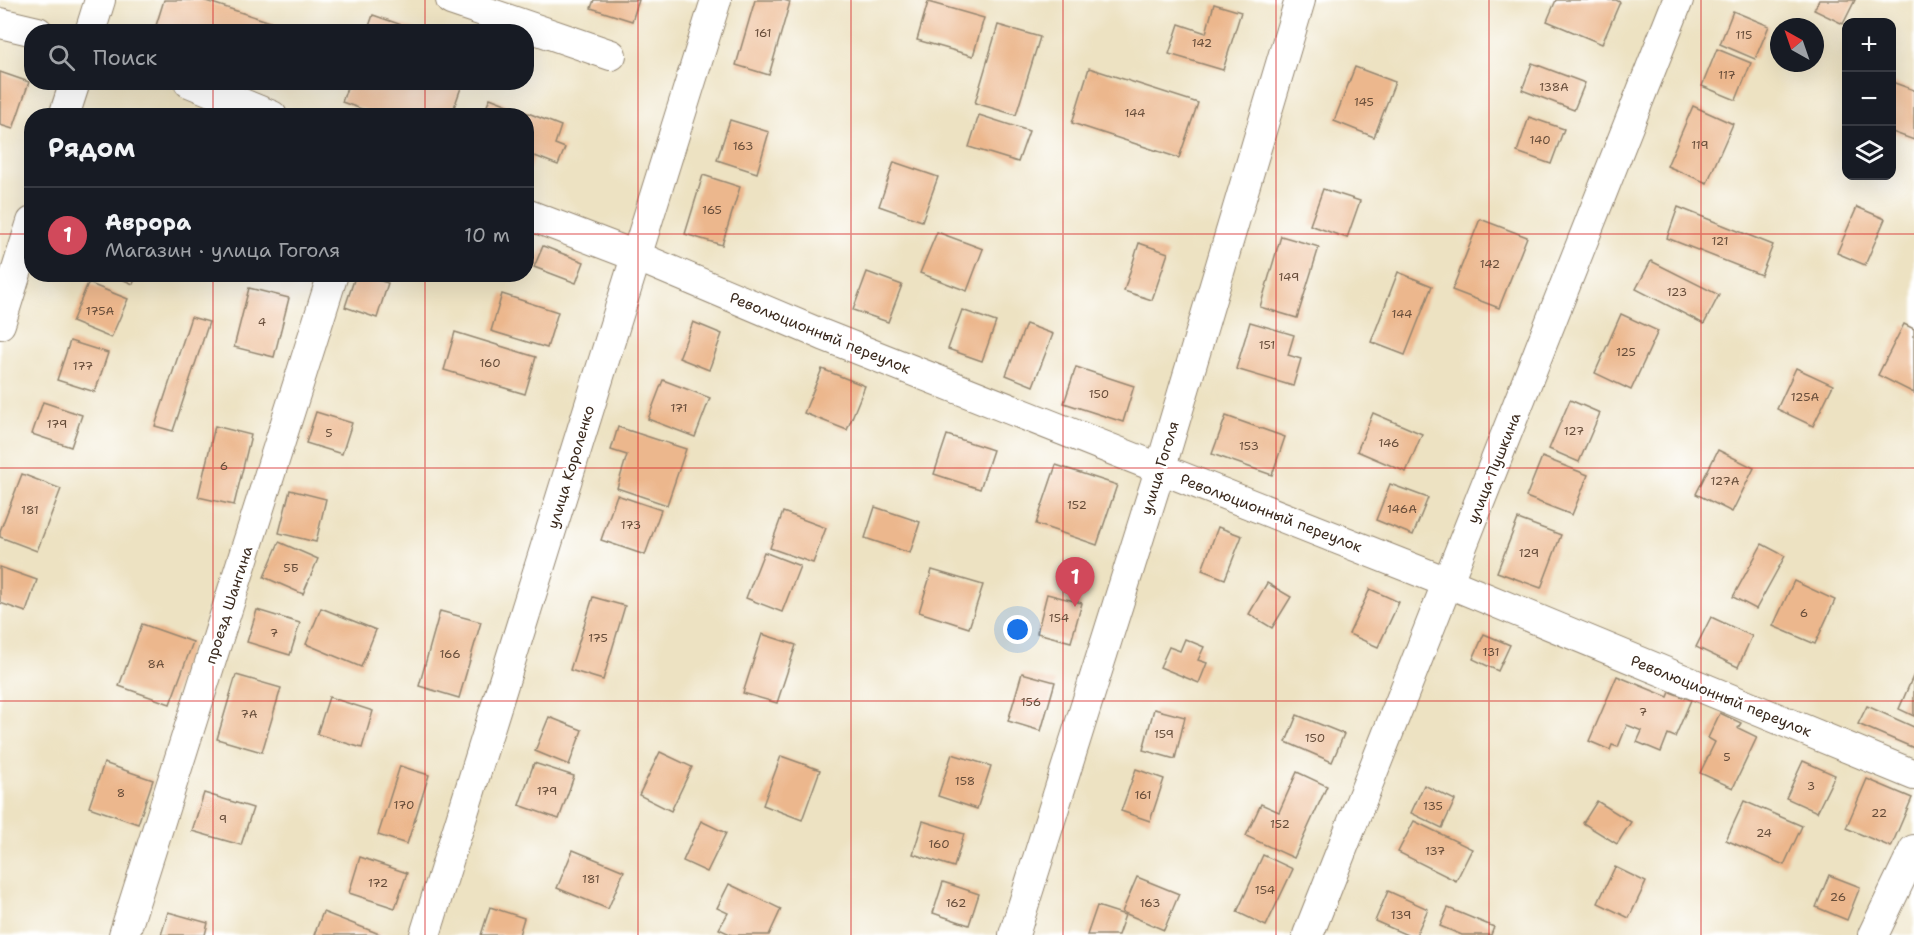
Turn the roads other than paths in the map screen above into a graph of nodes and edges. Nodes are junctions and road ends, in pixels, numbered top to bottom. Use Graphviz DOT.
graph roads {
  1 [pos="100,0"];
  2 [pos="451,0"];
  3 [pos="716,0"];
  4 [pos="1300,0"];
  5 [pos="1678,0"];
  6 [pos="0,23"];
  7 [pos="92,24"];
  8 [pos="521,24"];
  9 [pos="24,29"];
  10 [pos="534,29"];
  11 [pos="611,55"];
  12 [pos="72,90"];
  13 [pos="209,90"];
  14 [pos="67,108"];
  15 [pos="252,108"];
  16 [pos="534,217"];
  17 [pos="24,248"];
  18 [pos="636,256"];
  19 [pos="330,282"];
  20 [pos="0,324"];
  21 [pos="1160,470"];
  22 [pos="1449,583"];
  23 [pos="1914,776"];
  24 [pos="1914,850"];
  25 [pos="124,935"];
  26 [pos="425,935"];
  27 [pos="1014,935"];
  28 [pos="1308,935"];
  29 [pos="1873,935"];
  1 -- 7 [label="street"];
  2 -- 8 [label="street"];
  3 -- 18 [label="street, улица Короленко"];
  4 -- 21 [label="street, улица Гоголя"];
  5 -- 22 [label="street, улица Пушкина"];
  6 -- 9 [label="street"];
  10 -- 11 [label="street"];
  12 -- 14 [label="street"];
  13 -- 15 [label="street"];
  16 -- 18 [label="street, Революционный переулок"];
  17 -- 20 [label="street"];
  18 -- 21 [label="street, Революционный переулок"];
  18 -- 26 [label="street, улица Короленко"];
  19 -- 25 [label="street, проезд Шангина"];
  21 -- 22 [label="street, Революционный переулок"];
  21 -- 27 [label="street, улица Гоголя"];
  22 -- 23 [label="street, Революционный переулок"];
  22 -- 28 [label="street, улица Пушкина"];
  24 -- 29 [label="street"];
}
